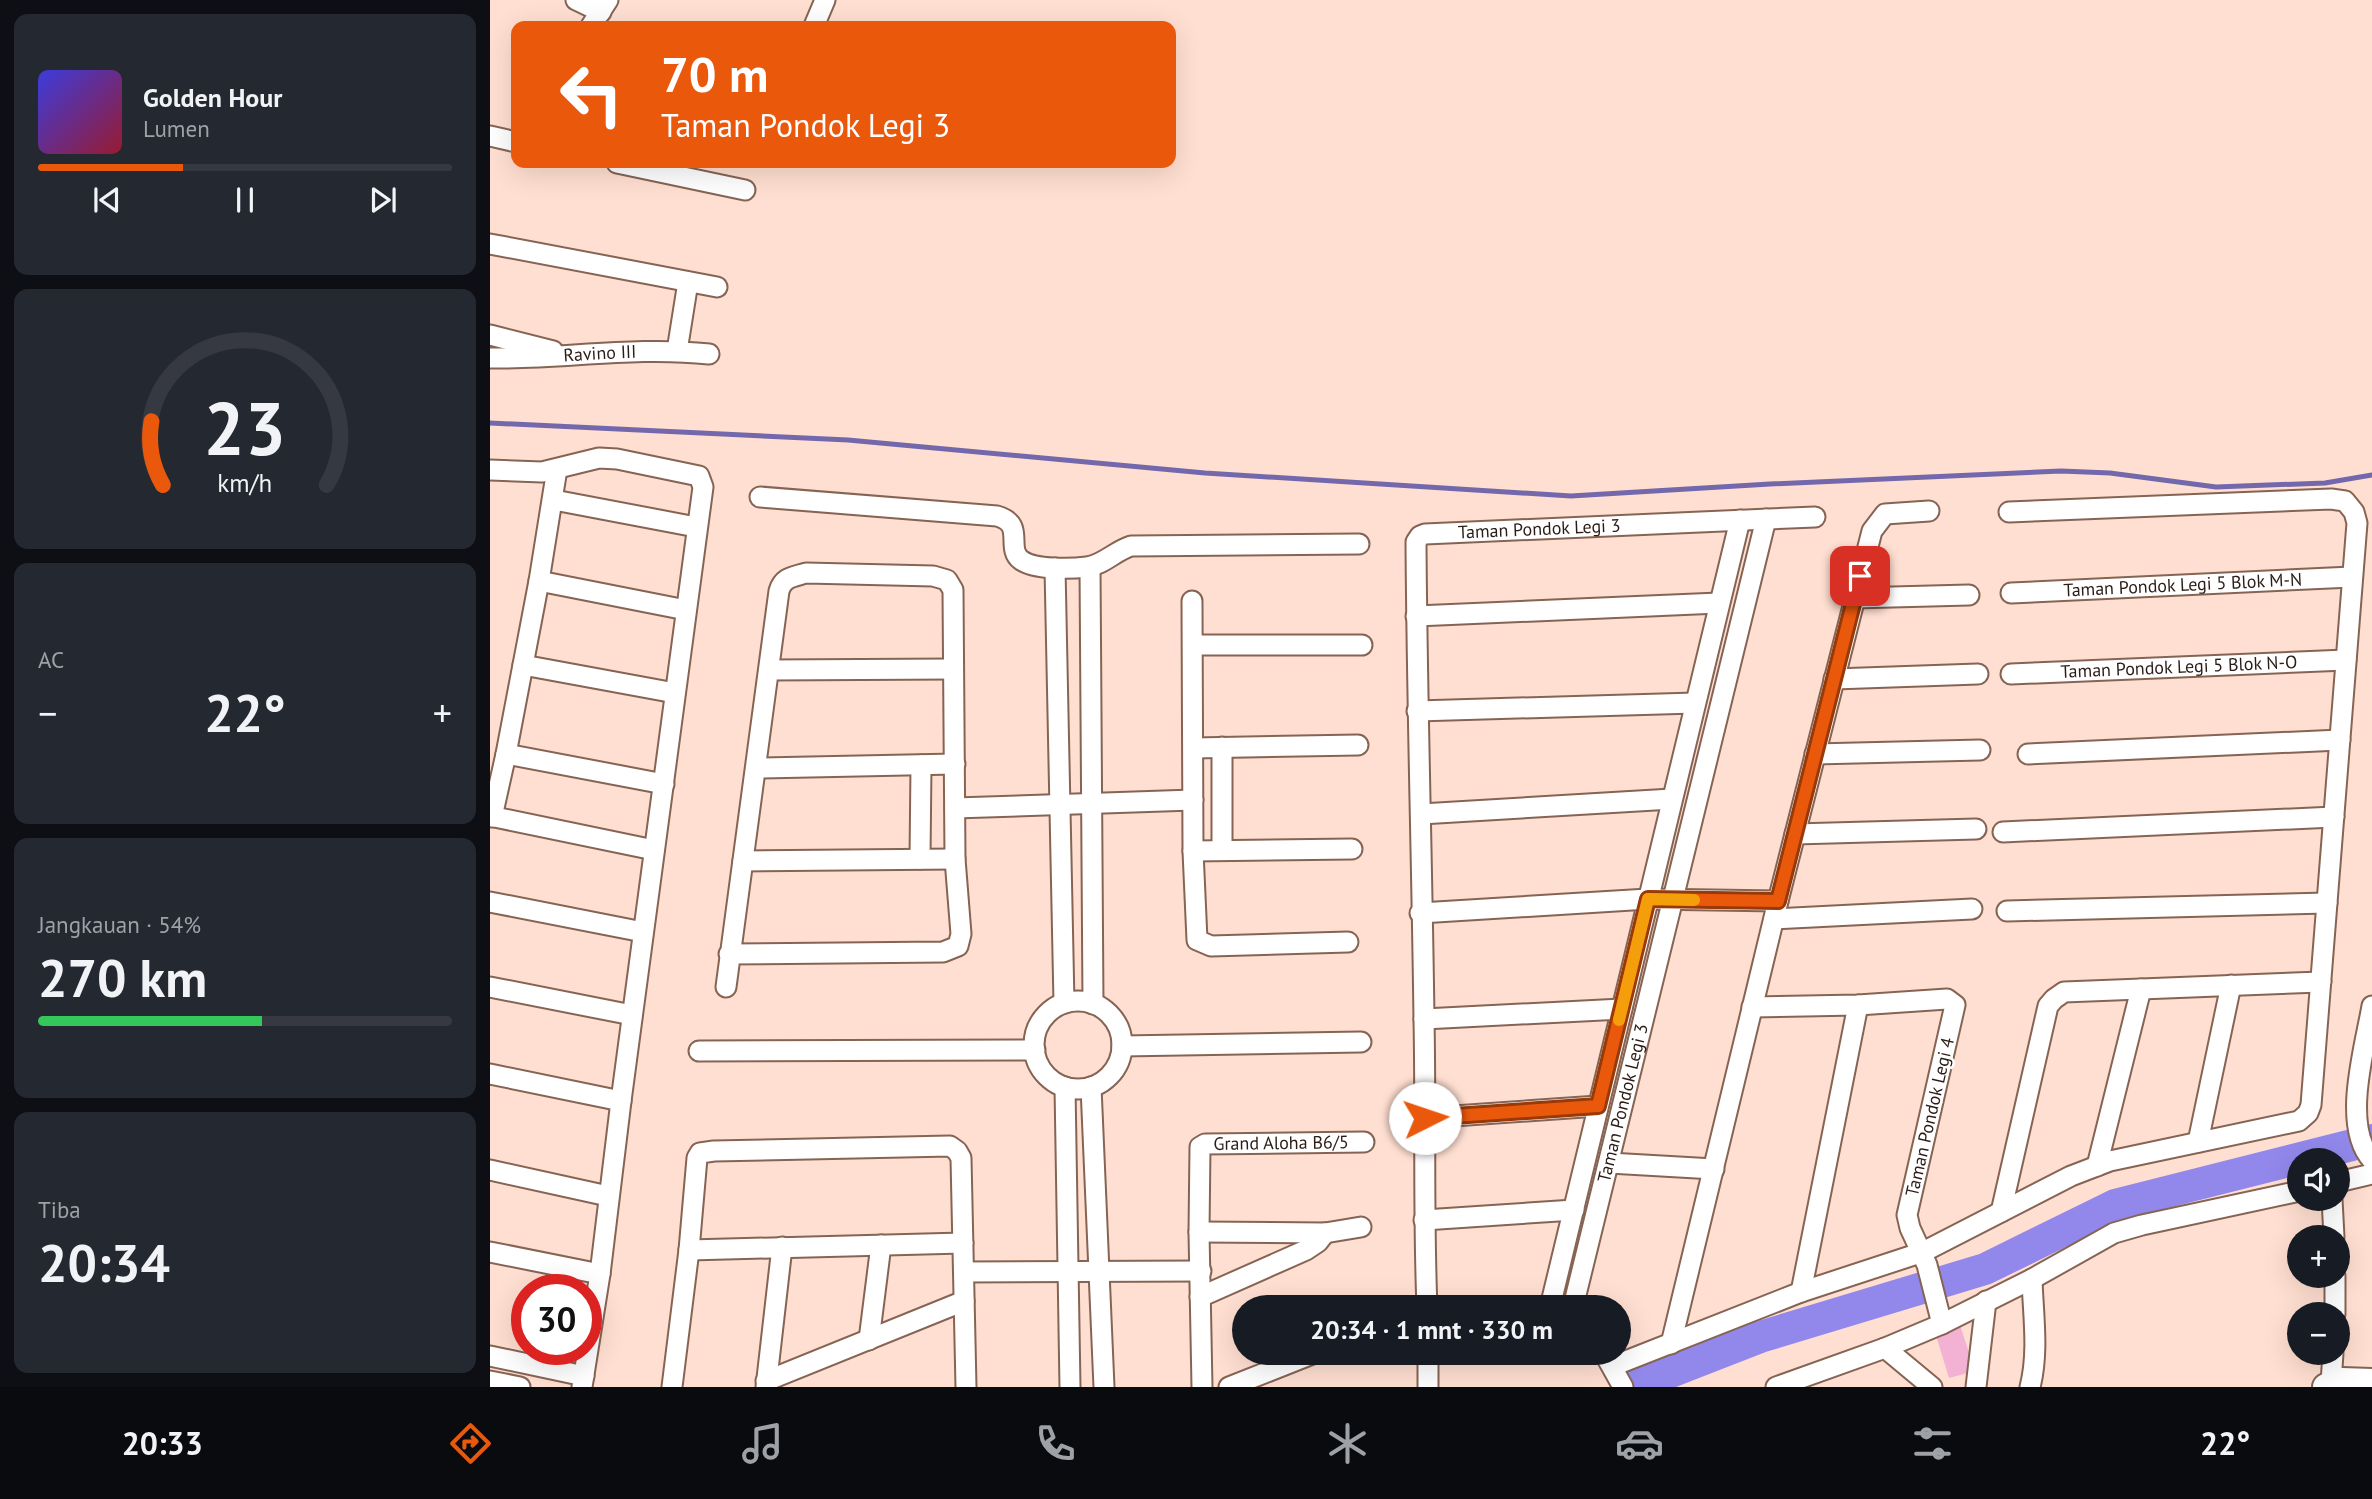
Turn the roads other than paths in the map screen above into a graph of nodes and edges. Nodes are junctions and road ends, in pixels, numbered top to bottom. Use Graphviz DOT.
graph roads {
  1 [pos="576,0"];
  2 [pos="825,0"];
  3 [pos="600,13"];
  4 [pos="816,21"];
  5 [pos="490,136"];
  6 [pos="511,141"];
  7 [pos="641,168"];
  8 [pos="745,190"];
  9 [pos="490,244"];
  10 [pos="688,282"];
  11 [pos="717,287"];
  12 [pos="490,335"];
  13 [pos="677,351"];
  14 [pos="563,354"];
  15 [pos="709,354"];
  16 [pos="490,358"];
  17 [pos="557,469"];
  18 [pos="490,470"];
  19 [pos="760,497"];
  20 [pos="554,500"];
  21 [pos="1929,511"];
  22 [pos="2009,512"];
  23 [pos="1815,517"];
  24 [pos="1766,519"];
  25 [pos="1740,520"];
  26 [pos="696,527"];
  27 [pos="1359,544"];
  28 [pos="1090,567"];
  29 [pos="1055,568"];
  30 [pos="2353,577"];
  31 [pos="539,581"];
  32 [pos="2011,593"];
  33 [pos="1969,596"];
  34 [pos="1854,598"];
  35 [pos="1192,601"];
  36 [pos="1719,603"];
  37 [pos="686,610"];
  38 [pos="1416,616"];
  39 [pos="1193,645"];
  40 [pos="1362,645"];
  41 [pos="2346,660"];
  42 [pos="523,665"];
  43 [pos="953,669"];
  44 [pos="769,670"];
  45 [pos="1978,674"];
  46 [pos="2011,674"];
  47 [pos="1834,680"];
  48 [pos="675,693"];
  49 [pos="1695,703"];
  50 [pos="1417,711"];
  51 [pos="2340,740"];
  52 [pos="1358,745"];
  53 [pos="1222,747"];
  54 [pos="1194,748"];
  55 [pos="1980,750"];
  56 [pos="506,754"];
  57 [pos="1815,754"];
  58 [pos="2028,754"];
  59 [pos="955,764"];
  60 [pos="921,765"];
  61 [pos="756,768"];
  62 [pos="664,784"];
  63 [pos="1672,799"];
  64 [pos="1193,800"];
  65 [pos="1060,803"];
  66 [pos="1092,803"];
  67 [pos="955,807"];
  68 [pos="1421,814"];
  69 [pos="491,816"];
  70 [pos="2334,817"];
  71 [pos="1976,829"];
  72 [pos="2003,832"];
  73 [pos="1795,834"];
  74 [pos="1353,849"];
  75 [pos="654,850"];
  76 [pos="1222,850"];
  77 [pos="1193,851"];
  78 [pos="920,859"];
  79 [pos="955,859"];
  80 [pos="743,861"];
  81 [pos="1648,899"];
  82 [pos="1672,900"];
  83 [pos="490,902"];
  84 [pos="2327,903"];
  85 [pos="1972,909"];
  86 [pos="1776,910"];
  87 [pos="2007,911"];
  88 [pos="1420,913"];
  89 [pos="643,932"];
  90 [pos="1348,942"];
  91 [pos="729,954"];
  92 [pos="2321,982"];
  93 [pos="2231,985"];
  94 [pos="490,987"];
  95 [pos="726,987"];
  96 [pos="2141,989"];
  97 [pos="1064,1003"];
  98 [pos="1093,1003"];
  99 [pos="1858,1005"];
  100 [pos="2372,1006"];
  101 [pos="1752,1007"];
  102 [pos="1622,1009"];
  103 [pos="632,1015"];
  104 [pos="1424,1019"];
  105 [pos="1361,1042"];
  106 [pos="1122,1046"];
  107 [pos="699,1051"];
  108 [pos="1035,1051"];
  109 [pos="490,1073"];
  110 [pos="1065,1087"];
  111 [pos="1091,1087"];
  112 [pos="621,1101"];
  113 [pos="1598,1106"];
  114 [pos="1425,1118"];
  115 [pos="2362,1119"];
  116 [pos="1364,1142"];
  117 [pos="2198,1142"];
  118 [pos="2369,1155"];
  119 [pos="1609,1163"];
  120 [pos="2097,1166"];
  121 [pos="1714,1169"];
  122 [pos="490,1170"];
  123 [pos="2372,1174"];
  124 [pos="2350,1179"];
  125 [pos="2287,1194"];
  126 [pos="608,1196"];
  127 [pos="1574,1210"];
  128 [pos="2001,1212"];
  129 [pos="1424,1220"];
  130 [pos="1361,1227"];
  131 [pos="1199,1231"];
  132 [pos="1325,1233"];
  133 [pos="963,1243"];
  134 [pos="881,1245"];
  135 [pos="782,1247"];
  136 [pos="689,1250"];
  137 [pos="490,1252"];
  138 [pos="1925,1259"];
  139 [pos="1069,1271"];
  140 [pos="1100,1271"];
  141 [pos="1201,1271"];
  142 [pos="964,1272"];
  143 [pos="600,1274"];
  144 [pos="2032,1279"];
  145 [pos="1801,1292"];
  146 [pos="1427,1295"];
  147 [pos="1553,1295"];
  148 [pos="1576,1295"];
  149 [pos="1200,1297"];
  150 [pos="964,1301"];
  151 [pos="1986,1301"];
  152 [pos="1940,1317"];
  153 [pos="869,1339"];
  154 [pos="1671,1344"];
  155 [pos="1885,1348"];
  156 [pos="490,1356"];
  157 [pos="1285,1365"];
  158 [pos="1428,1365"];
  159 [pos="2331,1365"];
  160 [pos="1614,1370"];
  161 [pos="490,1381"];
  162 [pos="583,1382"];
  163 [pos="2372,1382"];
  164 [pos="766,1384"];
  165 [pos="2328,1385"];
  166 [pos="520,1387"];
  167 [pos="672,1387"];
  168 [pos="966,1387"];
  169 [pos="1070,1387"];
  170 [pos="1104,1387"];
  171 [pos="1202,1387"];
  172 [pos="1229,1387"];
  173 [pos="1428,1387"];
  174 [pos="1776,1387"];
  175 [pos="1932,1387"];
  176 [pos="1976,1387"];
  177 [pos="2030,1387"];
  1 -- 3 [label="street"];
  2 -- 4 [label="street"];
  5 -- 6 [label="street"];
  7 -- 8 [label="street"];
  9 -- 10 [label="street"];
  10 -- 11 [label="street"];
  10 -- 13 [label="street"];
  12 -- 14 [label="street"];
  13 -- 14 [label="street, Ravino III"];
  13 -- 15 [label="street, Ravino III"];
  14 -- 16 [label="street, Ravino III"];
  17 -- 18 [label="street"];
  17 -- 20 [label="street"];
  17 -- 26 [label="street"];
  19 -- 29 [label="street"];
  20 -- 26 [label="street"];
  20 -- 31 [label="street"];
  21 -- 34 [label="street"];
  22 -- 30 [label="street"];
  23 -- 24 [label="street, Taman Pondok Legi 3"];
  24 -- 25 [label="street, Taman Pondok Legi 3"];
  24 -- 82 [label="street, Taman Pondok Legi 3"];
  25 -- 36 [label="street, Taman Pondok Legi 3"];
  25 -- 38 [label="street, Taman Pondok Legi 3"];
  26 -- 37 [label="street"];
  27 -- 28 [label="street"];
  28 -- 29 [label="street"];
  28 -- 66 [label="street"];
  29 -- 65 [label="street"];
  30 -- 32 [label="street, Taman Pondok Legi 5 Blok M-N"];
  30 -- 41 [label="street"];
  31 -- 37 [label="street"];
  31 -- 42 [label="street"];
  33 -- 34 [label="street"];
  34 -- 47 [label="street"];
  35 -- 39 [label="street"];
  36 -- 38 [label="street"];
  36 -- 49 [label="street, Taman Pondok Legi 3"];
  37 -- 48 [label="street"];
  38 -- 50 [label="street, Taman Pondok Legi 3"];
  39 -- 40 [label="street"];
  39 -- 54 [label="street"];
  41 -- 46 [label="street, Taman Pondok Legi 5 Blok N-O"];
  41 -- 51 [label="street"];
  42 -- 48 [label="street"];
  42 -- 56 [label="street"];
  43 -- 44 [label="street"];
  43 -- 44 [label="street"];
  43 -- 59 [label="street"];
  44 -- 61 [label="street"];
  45 -- 47 [label="street"];
  47 -- 57 [label="street"];
  48 -- 62 [label="street"];
  49 -- 50 [label="street"];
  49 -- 63 [label="street, Taman Pondok Legi 3"];
  50 -- 68 [label="street, Taman Pondok Legi 3"];
  51 -- 58 [label="street"];
  51 -- 70 [label="street"];
  52 -- 53 [label="street"];
  53 -- 54 [label="street"];
  53 -- 76 [label="street"];
  54 -- 64 [label="street"];
  55 -- 57 [label="street"];
  56 -- 62 [label="street"];
  56 -- 69 [label="street"];
  57 -- 73 [label="street"];
  59 -- 60 [label="street"];
  59 -- 67 [label="street"];
  60 -- 61 [label="street"];
  60 -- 78 [label="street"];
  61 -- 80 [label="street"];
  62 -- 75 [label="street"];
  63 -- 68 [label="street"];
  63 -- 81 [label="street, Taman Pondok Legi 3"];
  64 -- 66 [label="street"];
  64 -- 77 [label="street"];
  65 -- 66 [label="street"];
  65 -- 67 [label="street"];
  65 -- 97 [label="street"];
  66 -- 98 [label="street"];
  67 -- 79 [label="street"];
  68 -- 88 [label="street, Taman Pondok Legi 3"];
  69 -- 75 [label="street"];
  70 -- 72 [label="street"];
  70 -- 84 [label="street"];
  71 -- 73 [label="street"];
  73 -- 86 [label="street"];
  74 -- 76 [label="street"];
  75 -- 89 [label="street"];
  76 -- 77 [label="street"];
  77 -- 90 [label="street"];
  78 -- 79 [label="street"];
  78 -- 80 [label="street"];
  79 -- 91 [label="street"];
  80 -- 91 [label="street"];
  81 -- 82 [label="street"];
  81 -- 88 [label="street"];
  81 -- 102 [label="street, Taman Pondok Legi 3"];
  82 -- 86 [label="street"];
  82 -- 119 [label="street, Taman Pondok Legi 3"];
  83 -- 89 [label="street"];
  84 -- 87 [label="street"];
  84 -- 92 [label="street"];
  85 -- 86 [label="street"];
  86 -- 101 [label="street"];
  88 -- 104 [label="street, Taman Pondok Legi 3"];
  89 -- 103 [label="street"];
  91 -- 95 [label="street"];
  92 -- 93 [label="street"];
  92 -- 117 [label="street"];
  93 -- 96 [label="street"];
  93 -- 117 [label="street"];
  94 -- 103 [label="street"];
  96 -- 120 [label="street"];
  96 -- 128 [label="street"];
  97 -- 98 [label="street"];
  97 -- 108 [label="street"];
  98 -- 106 [label="street"];
  99 -- 101 [label="street, Taman Pondok Legi 4"];
  99 -- 138 [label="street, Taman Pondok Legi 4"];
  99 -- 145 [label="street"];
  100 -- 115 [label="street"];
  101 -- 121 [label="street"];
  102 -- 104 [label="street, Taman Pondok Legi 3"];
  102 -- 113 [label="street, Taman Pondok Legi 3"];
  103 -- 112 [label="street"];
  104 -- 114 [label="street, Taman Pondok Legi 3"];
  105 -- 106 [label="street"];
  106 -- 111 [label="street"];
  107 -- 108 [label="street"];
  108 -- 110 [label="street"];
  109 -- 112 [label="street"];
  110 -- 111 [label="street"];
  110 -- 139 [label="street"];
  111 -- 140 [label="street"];
  112 -- 126 [label="street"];
  113 -- 114 [label="street, Taman Pondok Legi 3"];
  113 -- 127 [label="street, Taman Pondok Legi 3"];
  114 -- 129 [label="street, Taman Pondok Legi 3"];
  115 -- 118 [label="street"];
  116 -- 131 [label="street, Grand Aloha B6/5"];
  117 -- 120 [label="street"];
  119 -- 121 [label="street"];
  119 -- 148 [label="street, Taman Pondok Legi 3"];
  120 -- 128 [label="street"];
  121 -- 154 [label="street"];
  122 -- 126 [label="street"];
  123 -- 124 [label="street"];
  125 -- 144 [label="street"];
  126 -- 143 [label="street"];
  127 -- 129 [label="street"];
  127 -- 147 [label="street, Taman Pondok Legi 3"];
  128 -- 138 [label="street"];
  129 -- 146 [label="street, Taman Pondok Legi 3"];
  130 -- 132 [label="street"];
  131 -- 132 [label="street"];
  131 -- 141 [label="street"];
  132 -- 149 [label="street"];
  133 -- 134 [label="street"];
  133 -- 136 [label="street"];
  133 -- 142 [label="street"];
  134 -- 135 [label="street"];
  134 -- 153 [label="street"];
  135 -- 136 [label="street"];
  135 -- 164 [label="street"];
  136 -- 167 [label="street"];
  137 -- 143 [label="street"];
  138 -- 145 [label="street"];
  138 -- 152 [label="street, Taman Pondok Legi 4"];
  139 -- 140 [label="street"];
  139 -- 142 [label="street"];
  139 -- 169 [label="street"];
  140 -- 141 [label="street"];
  140 -- 170 [label="street"];
  141 -- 149 [label="street"];
  142 -- 150 [label="street"];
  144 -- 151 [label="street"];
  144 -- 177 [label="street"];
  145 -- 154 [label="street"];
  149 -- 171 [label="street"];
  150 -- 153 [label="street"];
  150 -- 168 [label="street"];
  151 -- 152 [label="street"];
  151 -- 176 [label="street"];
  152 -- 155 [label="street"];
  153 -- 164 [label="street"];
  154 -- 160 [label="street"];
  155 -- 174 [label="street"];
  155 -- 175 [label="street"];
  156 -- 162 [label="street"];
  157 -- 172 [label="street"];
  158 -- 173 [label="street"];
  159 -- 165 [label="street"];
  161 -- 166 [label="street"];
  163 -- 165 [label="street"];
}
